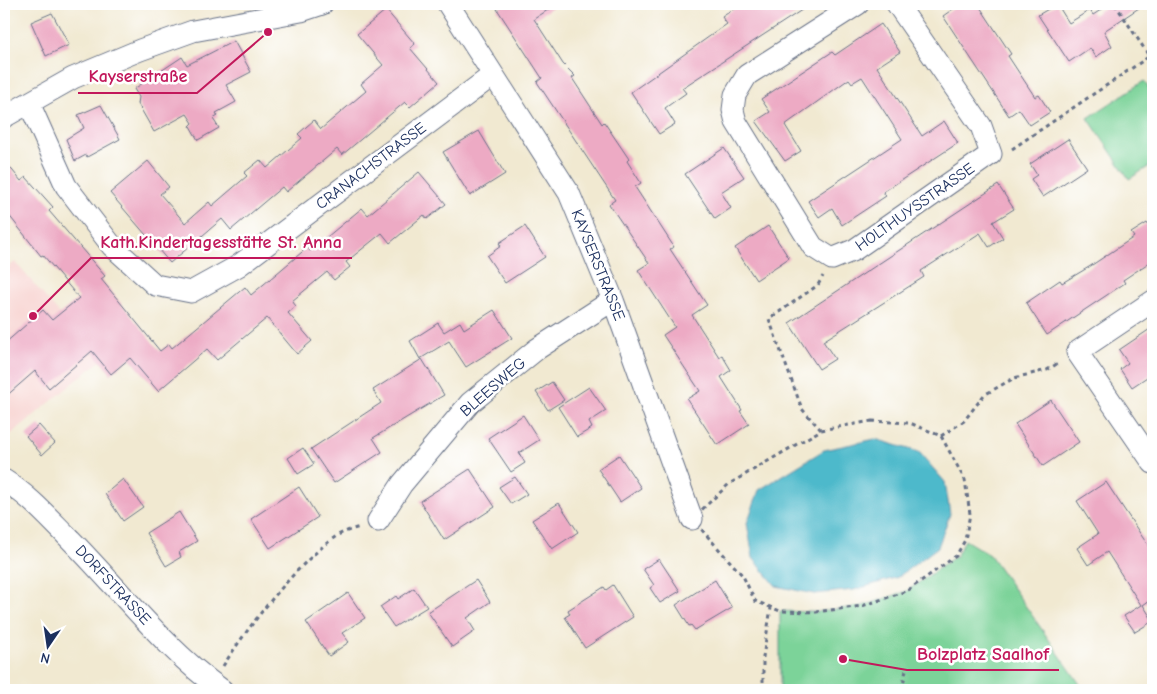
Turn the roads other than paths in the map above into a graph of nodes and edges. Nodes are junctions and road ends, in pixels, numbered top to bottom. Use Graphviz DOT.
graph roads {
  1 [pos="322,4"];
  2 [pos="448,4"];
  3 [pos="858,4"];
  4 [pos="897,4"];
  5 [pos="493,75"];
  6 [pos="29,102"];
  7 [pos="4,117"];
  8 [pos="613,300"];
  9 [pos="1153,301"];
  10 [pos="1153,463"];
  11 [pos="4,480"];
  12 [pos="692,520"];
  13 [pos="378,521"];
  14 [pos="217,687"];
  1 -- 6 [label="street"];
  2 -- 5 [label="street, KAYSERSTRASSE"];
  3 -- 4 [label="street, HOLTHUYSSTRASSE"];
  5 -- 6 [label="street, CRANACHSTRASSE"];
  5 -- 8 [label="street, KAYSERSTRASSE"];
  6 -- 7 [label="street"];
  8 -- 12 [label="street, KAYSERSTRASSE"];
  8 -- 13 [label="street, BLEESWEG"];
  9 -- 10 [label="street"];
  11 -- 14 [label="street, DORFSTRASSE"];
}
